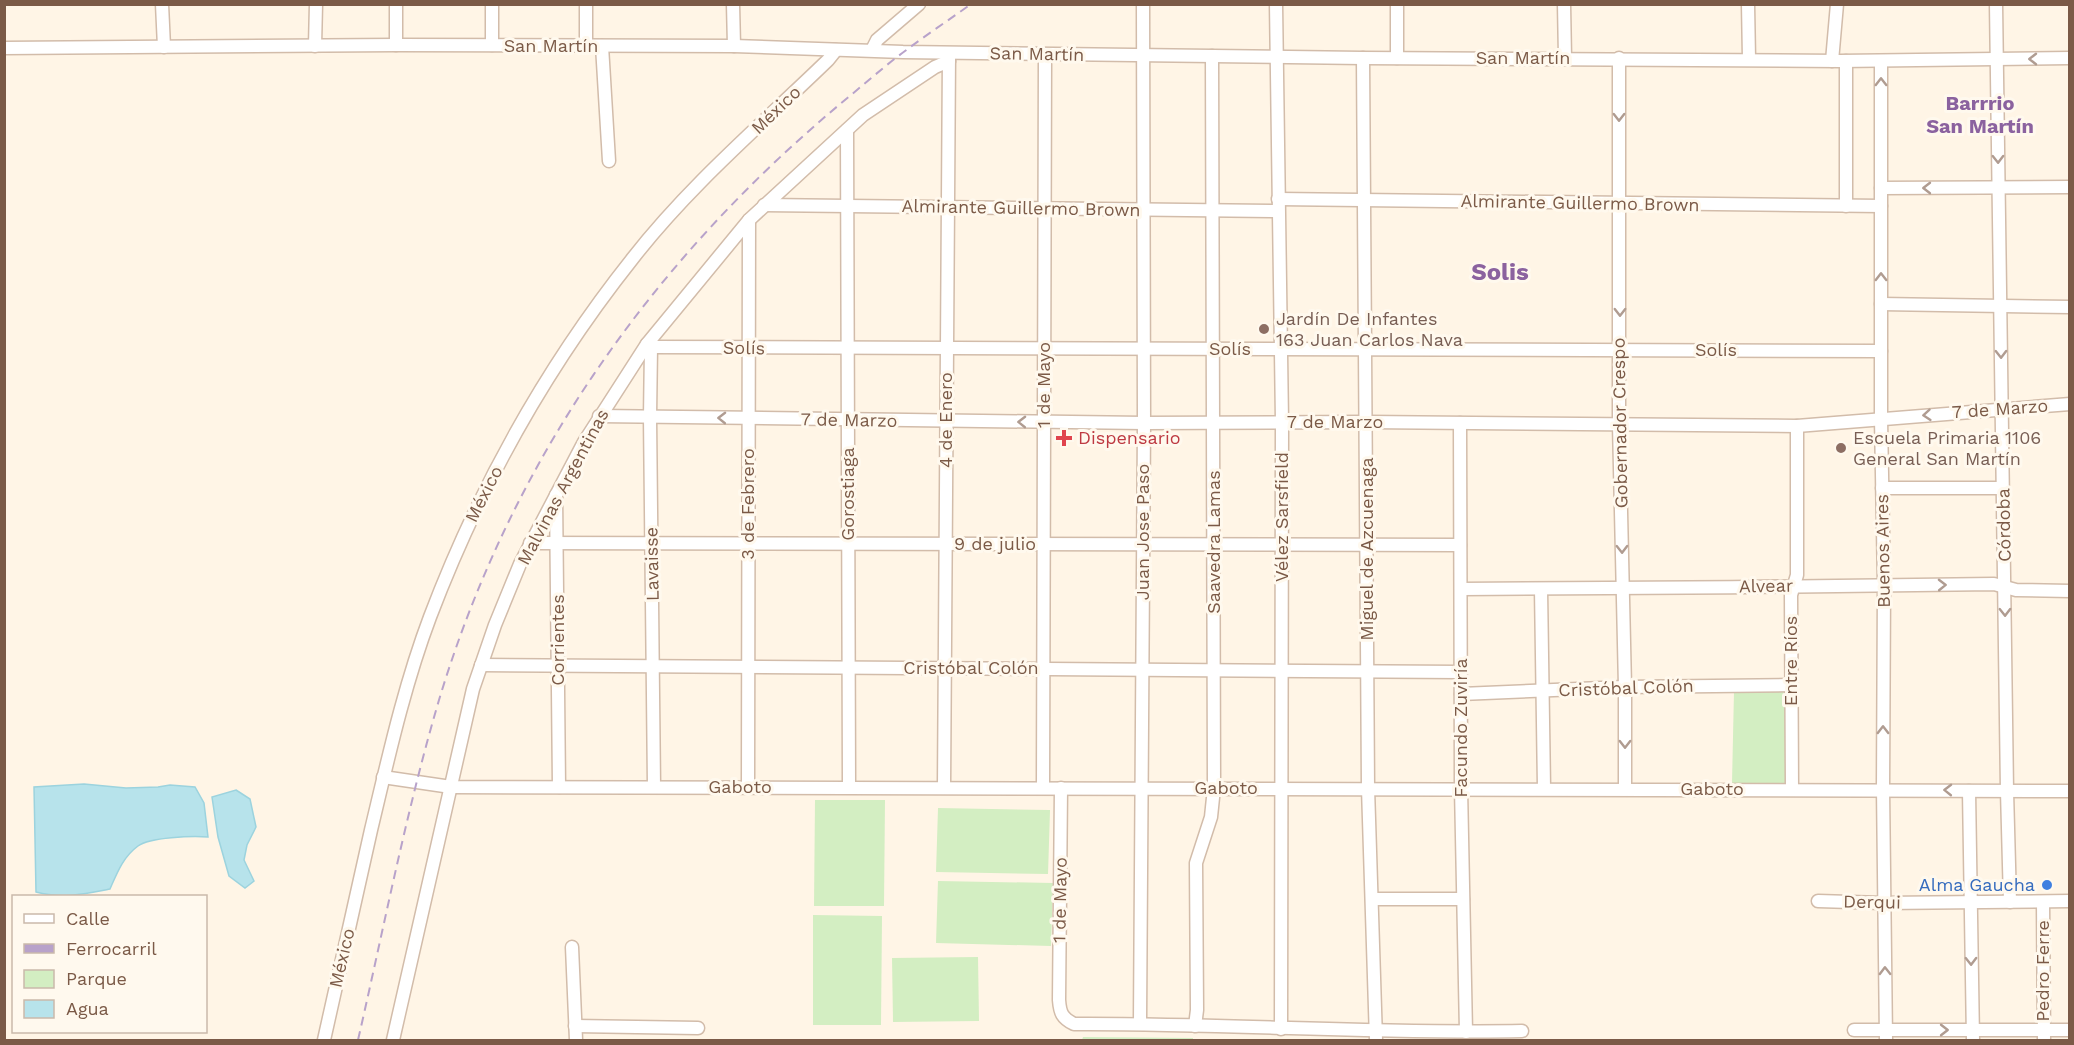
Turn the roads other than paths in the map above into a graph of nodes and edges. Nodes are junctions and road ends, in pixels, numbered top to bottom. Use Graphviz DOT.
graph roads {
  1 [pos="162,4"];
  2 [pos="315,4"];
  3 [pos="396,4"];
  4 [pos="492,4"];
  5 [pos="586,4"];
  6 [pos="733,4"];
  7 [pos="1143,4"];
  8 [pos="1276,4"];
  9 [pos="1397,4"];
  10 [pos="1564,4"];
  11 [pos="1748,4"];
  12 [pos="1837,4"];
  13 [pos="1996,4"];
  14 [pos="912,7"];
  15 [pos="396,45"];
  16 [pos="492,45"];
  17 [pos="586,45"];
  18 [pos="315,46"];
  19 [pos="602,46"];
  20 [pos="734,46"];
  21 [pos="164,47"];
  22 [pos="4,48"];
  23 [pos="836,50"];
  24 [pos="872,50"];
  25 [pos="1144,54"];
  26 [pos="1046,55"];
  27 [pos="1212,56"];
  28 [pos="1277,56"];
  29 [pos="949,57"];
  30 [pos="1363,58"];
  31 [pos="1397,58"];
  32 [pos="1565,58"];
  33 [pos="1619,58"];
  34 [pos="2070,58"];
  35 [pos="1749,59"];
  36 [pos="1997,59"];
  37 [pos="1832,61"];
  38 [pos="1845,61"];
  39 [pos="1881,61"];
  40 [pos="847,130"];
  41 [pos="609,161"];
  42 [pos="1999,187"];
  43 [pos="2070,187"];
  44 [pos="1881,188"];
  45 [pos="1364,201"];
  46 [pos="1620,203"];
  47 [pos="764,205"];
  48 [pos="1278,205"];
  49 [pos="848,206"];
  50 [pos="1846,206"];
  51 [pos="1881,206"];
  52 [pos="948,207"];
  53 [pos="1045,208"];
  54 [pos="1144,209"];
  55 [pos="1213,210"];
  56 [pos="749,220"];
  57 [pos="1881,304"];
  58 [pos="2000,306"];
  59 [pos="2070,307"];
  60 [pos="649,345"];
  61 [pos="750,348"];
  62 [pos="848,348"];
  63 [pos="947,348"];
  64 [pos="1044,349"];
  65 [pos="1144,349"];
  66 [pos="1213,349"];
  67 [pos="1280,349"];
  68 [pos="1365,350"];
  69 [pos="1620,350"];
  70 [pos="1881,351"];
  71 [pos="2070,404"];
  72 [pos="2001,408"];
  73 [pos="599,416"];
  74 [pos="650,417"];
  75 [pos="748,418"];
  76 [pos="1881,419"];
  77 [pos="848,420"];
  78 [pos="946,421"];
  79 [pos="1044,422"];
  80 [pos="1213,422"];
  81 [pos="1282,422"];
  82 [pos="1367,422"];
  83 [pos="1144,423"];
  84 [pos="1460,423"];
  85 [pos="1619,424"];
  86 [pos="1797,426"];
  87 [pos="1882,488"];
  88 [pos="2003,488"];
  89 [pos="556,494"];
  90 [pos="530,543"];
  91 [pos="558,543"];
  92 [pos="651,543"];
  93 [pos="748,544"];
  94 [pos="848,544"];
  95 [pos="946,544"];
  96 [pos="1043,544"];
  97 [pos="1142,544"];
  98 [pos="1213,544"];
  99 [pos="1281,545"];
  100 [pos="1367,545"];
  101 [pos="1460,545"];
  102 [pos="1794,585"];
  103 [pos="1884,585"];
  104 [pos="2005,586"];
  105 [pos="1461,589"];
  106 [pos="1541,589"];
  107 [pos="1623,589"];
  108 [pos="2070,591"];
  109 [pos="481,665"];
  110 [pos="558,666"];
  111 [pos="653,666"];
  112 [pos="748,667"];
  113 [pos="849,668"];
  114 [pos="944,668"];
  115 [pos="1043,669"];
  116 [pos="1143,669"];
  117 [pos="1215,670"];
  118 [pos="1282,670"];
  119 [pos="1368,671"];
  120 [pos="1461,672"];
  121 [pos="1791,686"];
  122 [pos="1625,687"];
  123 [pos="1542,691"];
  124 [pos="1461,694"];
  125 [pos="383,777"];
  126 [pos="451,787"];
  127 [pos="559,787"];
  128 [pos="654,787"];
  129 [pos="748,787"];
  130 [pos="849,787"];
  131 [pos="944,787"];
  132 [pos="1043,788"];
  133 [pos="1061,788"];
  134 [pos="1142,788"];
  135 [pos="1214,788"];
  136 [pos="1282,788"];
  137 [pos="1368,788"];
  138 [pos="1461,788"];
  139 [pos="1544,788"];
  140 [pos="1625,789"];
  141 [pos="1792,789"];
  142 [pos="1883,789"];
  143 [pos="1969,791"];
  144 [pos="2007,791"];
  145 [pos="2070,791"];
  146 [pos="1372,898"];
  147 [pos="1463,898"];
  148 [pos="1818,901"];
  149 [pos="2070,901"];
  150 [pos="1970,902"];
  151 [pos="2010,902"];
  152 [pos="2043,902"];
  153 [pos="1883,903"];
  154 [pos="572,947"];
  155 [pos="1140,1023"];
  156 [pos="575,1026"];
  157 [pos="1196,1026"];
  158 [pos="698,1028"];
  159 [pos="1281,1029"];
  160 [pos="1854,1030"];
  161 [pos="2070,1030"];
  162 [pos="1522,1031"];
  163 [pos="1466,1032"];
  164 [pos="1376,1035"];
  165 [pos="1886,1035"];
  166 [pos="1973,1035"];
  167 [pos="2044,1035"];
  168 [pos="324,1041"];
  169 [pos="393,1041"];
  170 [pos="576,1041"];
  1 -- 21 [label="street"];
  2 -- 18 [label="street"];
  3 -- 15 [label="street"];
  4 -- 16 [label="street"];
  5 -- 17 [label="street"];
  6 -- 20 [label="street"];
  7 -- 25 [label="street, Juan Jose Paso"];
  8 -- 28 [label="street, Vélez Sarsfield"];
  9 -- 31 [label="street"];
  10 -- 32 [label="street"];
  11 -- 35 [label="street"];
  12 -- 37 [label="street"];
  13 -- 36 [label="street, Córdoba"];
  14 -- 24 [label="street"];
  15 -- 16 [label="street, San Martín"];
  15 -- 18 [label="street, San Martín"];
  16 -- 17 [label="street, San Martín"];
  17 -- 19 [label="street, San Martín"];
  18 -- 21 [label="street, San Martín"];
  19 -- 20 [label="street, San Martín"];
  19 -- 41 [label="street"];
  20 -- 23 [label="street, San Martín"];
  21 -- 22 [label="street, San Martín"];
  23 -- 24 [label="street, San Martín"];
  23 -- 125 [label="street, México"];
  24 -- 29 [label="street, San Martín"];
  25 -- 26 [label="street, San Martín"];
  25 -- 27 [label="street, San Martín"];
  25 -- 54 [label="street, Juan Jose Paso"];
  26 -- 29 [label="street, San Martín"];
  26 -- 53 [label="street, 1 de Mayo"];
  27 -- 28 [label="street, San Martín"];
  27 -- 55 [label="street, Saavedra Lamas"];
  28 -- 30 [label="street, San Martín"];
  28 -- 48 [label="street, Vélez Sarsfield"];
  29 -- 40 [label="street, Malvinas Argentinas"];
  29 -- 52 [label="street, 4 de Enero"];
  30 -- 31 [label="street, San Martín"];
  30 -- 45 [label="street, Miguel de Azcuenaga"];
  31 -- 32 [label="street, San Martín"];
  32 -- 33 [label="street, San Martín"];
  33 -- 35 [label="street, San Martín"];
  33 -- 46 [label="street, Gobernador Crespo, one-way"];
  34 -- 36 [label="street, San Martín, one-way"];
  35 -- 37 [label="street, San Martín"];
  36 -- 39 [label="street, San Martín"];
  36 -- 42 [label="street, Córdoba, one-way"];
  37 -- 38 [label="street, San Martín"];
  38 -- 39 [label="street, San Martín"];
  38 -- 50 [label="street"];
  44 -- 39 [label="street, Buenos Aires, one-way"];
  40 -- 47 [label="street, Malvinas Argentinas"];
  40 -- 49 [label="street, Gorostiaga"];
  42 -- 43 [label="street"];
  42 -- 44 [label="street, one-way"];
  42 -- 58 [label="street, Córdoba"];
  44 -- 51 [label="street, Buenos Aires"];
  45 -- 46 [label="street, Almirante Guillermo Brown"];
  45 -- 48 [label="street, Almirante Guillermo Brown"];
  45 -- 68 [label="street, Miguel de Azcuenaga"];
  46 -- 50 [label="street, Almirante Guillermo Brown"];
  46 -- 69 [label="street, Gobernador Crespo, one-way"];
  47 -- 49 [label="street, Almirante Guillermo Brown"];
  47 -- 56 [label="street, Malvinas Argentinas"];
  48 -- 55 [label="street, Almirante Guillermo Brown"];
  48 -- 67 [label="street, Vélez Sarsfield"];
  49 -- 52 [label="street, Almirante Guillermo Brown"];
  49 -- 62 [label="street, Gorostiaga"];
  50 -- 51 [label="street, Almirante Guillermo Brown"];
  57 -- 51 [label="street, Buenos Aires, one-way"];
  52 -- 53 [label="street, Almirante Guillermo Brown"];
  52 -- 63 [label="street, 4 de Enero"];
  53 -- 54 [label="street, Almirante Guillermo Brown"];
  53 -- 64 [label="street, 1 de Mayo"];
  54 -- 55 [label="street, Almirante Guillermo Brown"];
  54 -- 65 [label="street, Juan Jose Paso"];
  55 -- 66 [label="street, Saavedra Lamas"];
  56 -- 60 [label="street, Malvinas Argentinas"];
  56 -- 61 [label="street, 3 de Febrero"];
  57 -- 58 [label="street"];
  57 -- 70 [label="street, Buenos Aires"];
  58 -- 59 [label="street"];
  58 -- 72 [label="street, Córdoba, one-way"];
  60 -- 61 [label="street, Solís"];
  60 -- 73 [label="street, Malvinas Argentinas"];
  60 -- 74 [label="street, Lavaisse"];
  61 -- 62 [label="street, Solís"];
  61 -- 75 [label="street, 3 de Febrero"];
  62 -- 63 [label="street, Solís"];
  62 -- 77 [label="street, Gorostiaga"];
  63 -- 64 [label="street, Solís"];
  63 -- 78 [label="street, 4 de Enero"];
  64 -- 65 [label="street, Solís"];
  64 -- 79 [label="street, 1 de Mayo"];
  65 -- 66 [label="street, Solís"];
  65 -- 83 [label="street, Juan Jose Paso"];
  66 -- 67 [label="street, Solís"];
  66 -- 80 [label="street, Saavedra Lamas"];
  67 -- 68 [label="street, Solís"];
  67 -- 81 [label="street, Vélez Sarsfield"];
  68 -- 69 [label="street, Solís"];
  68 -- 82 [label="street, Miguel de Azcuenaga"];
  69 -- 70 [label="street, Solís"];
  69 -- 85 [label="street, Gobernador Crespo"];
  70 -- 76 [label="street, Buenos Aires"];
  71 -- 72 [label="street, 7 de Marzo"];
  72 -- 76 [label="street, 7 de Marzo, one-way"];
  72 -- 88 [label="street, Córdoba"];
  73 -- 74 [label="street, 7 de Marzo"];
  73 -- 89 [label="street, Malvinas Argentinas"];
  75 -- 74 [label="street, 7 de Marzo, one-way"];
  74 -- 92 [label="street, Lavaisse"];
  75 -- 77 [label="street, 7 de Marzo"];
  75 -- 93 [label="street, 3 de Febrero"];
  76 -- 86 [label="street, 7 de Marzo"];
  76 -- 87 [label="street, Buenos Aires"];
  77 -- 78 [label="street, 7 de Marzo"];
  77 -- 94 [label="street, Gorostiaga"];
  79 -- 78 [label="street, 7 de Marzo, one-way"];
  78 -- 95 [label="street, 4 de Enero"];
  79 -- 83 [label="street, 7 de Marzo"];
  79 -- 96 [label="street, 1 de Mayo"];
  80 -- 81 [label="street, 7 de Marzo"];
  80 -- 83 [label="street, 7 de Marzo"];
  80 -- 98 [label="street, Saavedra Lamas"];
  81 -- 82 [label="street, 7 de Marzo"];
  81 -- 99 [label="street, Vélez Sarsfield"];
  82 -- 84 [label="street, 7 de Marzo"];
  82 -- 100 [label="street, Miguel de Azcuenaga"];
  83 -- 97 [label="street, Juan Jose Paso"];
  84 -- 85 [label="street, 7 de Marzo"];
  84 -- 101 [label="street, Facundo Zuviría"];
  85 -- 86 [label="street, 7 de Marzo"];
  85 -- 107 [label="street, Gobernador Crespo, one-way"];
  86 -- 102 [label="street, Entre Ríos"];
  87 -- 88 [label="street"];
  87 -- 103 [label="street, Buenos Aires"];
  88 -- 104 [label="street, Córdoba"];
  89 -- 90 [label="street, Malvinas Argentinas"];
  89 -- 91 [label="street, Corrientes"];
  90 -- 91 [label="street, 9 de julio"];
  90 -- 109 [label="street, Malvinas Argentinas"];
  91 -- 92 [label="street, 9 de julio"];
  91 -- 110 [label="street, Corrientes"];
  92 -- 93 [label="street, 9 de julio"];
  92 -- 111 [label="street, Lavaisse"];
  93 -- 94 [label="street, 9 de julio"];
  93 -- 112 [label="street, 3 de Febrero"];
  94 -- 95 [label="street, 9 de julio"];
  94 -- 113 [label="street, Gorostiaga"];
  95 -- 96 [label="street, 9 de julio"];
  95 -- 114 [label="street, 4 de Enero"];
  96 -- 97 [label="street, 9 de julio"];
  96 -- 115 [label="street, 1 de Mayo"];
  97 -- 98 [label="street, 9 de julio"];
  97 -- 116 [label="street, Juan Jose Paso"];
  98 -- 99 [label="street, 9 de julio"];
  98 -- 117 [label="street, Saavedra Lamas"];
  99 -- 100 [label="street, 9 de julio"];
  99 -- 118 [label="street, Vélez Sarsfield"];
  100 -- 101 [label="street, 9 de julio"];
  100 -- 119 [label="street, Miguel de Azcuenaga"];
  101 -- 105 [label="street, Facundo Zuviría"];
  102 -- 103 [label="street, Alvear"];
  102 -- 107 [label="street, Alvear"];
  102 -- 121 [label="street, Entre Ríos"];
  103 -- 104 [label="street, Alvear, one-way"];
  142 -- 103 [label="street, Buenos Aires, one-way"];
  104 -- 108 [label="street, Alvear"];
  104 -- 144 [label="street, Córdoba, one-way"];
  105 -- 106 [label="street, Alvear"];
  105 -- 120 [label="street, Facundo Zuviría"];
  106 -- 107 [label="street, Alvear"];
  106 -- 123 [label="street"];
  107 -- 122 [label="street, Gobernador Crespo"];
  109 -- 110 [label="street, Cristóbal Colón"];
  109 -- 126 [label="street, Malvinas Argentinas"];
  110 -- 111 [label="street, Cristóbal Colón"];
  110 -- 127 [label="street, Corrientes"];
  111 -- 112 [label="street, Cristóbal Colón"];
  111 -- 128 [label="street, Lavaisse"];
  112 -- 113 [label="street, Cristóbal Colón"];
  112 -- 129 [label="street, 3 de Febrero"];
  113 -- 114 [label="street, Cristóbal Colón"];
  113 -- 130 [label="street, Gorostiaga"];
  114 -- 115 [label="street, Cristóbal Colón"];
  114 -- 131 [label="street, 4 de Enero"];
  115 -- 116 [label="street, Cristóbal Colón"];
  115 -- 132 [label="street, 1 de Mayo"];
  116 -- 117 [label="street, Cristóbal Colón"];
  116 -- 134 [label="street, Juan Jose Paso"];
  117 -- 118 [label="street, Cristóbal Colón"];
  117 -- 135 [label="street, Saavedra Lamas"];
  118 -- 119 [label="street, Cristóbal Colón"];
  118 -- 136 [label="street, Vélez Sarsfield"];
  119 -- 120 [label="street, Cristóbal Colón"];
  119 -- 137 [label="street, Miguel de Azcuenaga"];
  120 -- 124 [label="street, Facundo Zuviría"];
  121 -- 122 [label="street, Cristóbal Colón"];
  121 -- 141 [label="street, Entre Ríos"];
  122 -- 123 [label="street, Cristóbal Colón"];
  122 -- 140 [label="street, Gobernador Crespo, one-way"];
  123 -- 124 [label="street, Cristóbal Colón"];
  123 -- 139 [label="street"];
  124 -- 138 [label="street, Facundo Zuviría"];
  125 -- 126 [label="street, Gaboto"];
  125 -- 168 [label="street, México"];
  126 -- 127 [label="street, Gaboto"];
  126 -- 169 [label="street, Malvinas Argentinas"];
  127 -- 128 [label="street, Gaboto"];
  128 -- 129 [label="street, Gaboto"];
  129 -- 130 [label="street, Gaboto"];
  130 -- 131 [label="street, Gaboto"];
  131 -- 132 [label="street, Gaboto"];
  132 -- 133 [label="street, Gaboto"];
  133 -- 134 [label="street, Gaboto"];
  133 -- 155 [label="street, 1 de Mayo"];
  134 -- 135 [label="street, Gaboto"];
  134 -- 155 [label="street, Juan Jose Paso"];
  135 -- 136 [label="street, Gaboto"];
  135 -- 157 [label="street, Saavedra Lamas"];
  136 -- 137 [label="street, Gaboto"];
  136 -- 159 [label="street, Vélez Sarsfield"];
  137 -- 138 [label="street, Gaboto"];
  137 -- 146 [label="street, Miguel de Azcuenaga"];
  138 -- 139 [label="street, Gaboto"];
  138 -- 147 [label="street, Facundo Zuviría"];
  139 -- 140 [label="street, Gaboto"];
  140 -- 141 [label="street, Gaboto"];
  141 -- 142 [label="street, Gaboto"];
  143 -- 142 [label="street, Gaboto, one-way"];
  142 -- 153 [label="street, Buenos Aires"];
  143 -- 144 [label="street, Gaboto"];
  143 -- 150 [label="street"];
  144 -- 145 [label="street, Gaboto"];
  144 -- 151 [label="street, Córdoba"];
  146 -- 147 [label="street"];
  146 -- 164 [label="street, Miguel de Azcuenaga"];
  147 -- 163 [label="street, Facundo Zuviría"];
  148 -- 153 [label="street, Derqui"];
  149 -- 152 [label="street, Derqui"];
  150 -- 151 [label="street, Derqui"];
  150 -- 153 [label="street, Derqui"];
  150 -- 166 [label="street, one-way"];
  151 -- 152 [label="street, Derqui"];
  152 -- 167 [label="street, Pedro Ferre"];
  165 -- 153 [label="street, Buenos Aires, one-way"];
  154 -- 156 [label="street"];
  155 -- 157 [label="street"];
  156 -- 158 [label="street"];
  156 -- 170 [label="street"];
  157 -- 159 [label="street"];
  159 -- 164 [label="street"];
  160 -- 165 [label="street"];
  161 -- 167 [label="street"];
  162 -- 163 [label="street"];
  163 -- 164 [label="street"];
  165 -- 166 [label="street, one-way"];
  166 -- 167 [label="street"];
}
